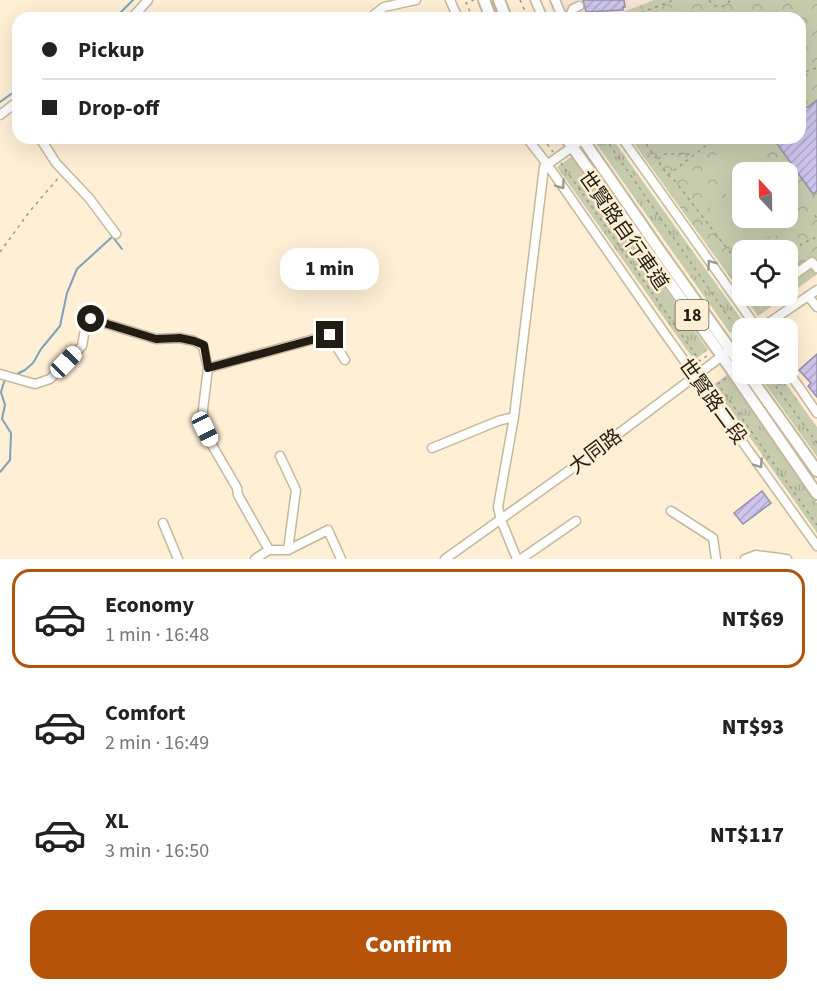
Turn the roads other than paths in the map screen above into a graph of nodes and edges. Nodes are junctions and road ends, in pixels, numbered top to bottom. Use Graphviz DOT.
graph roads {
  1 [pos="148,0"];
  2 [pos="416,0"];
  3 [pos="579,6"];
  4 [pos="137,12"];
  5 [pos="378,12"];
  6 [pos="571,12"];
  7 [pos="12,106"];
  8 [pos="0,116"];
  9 [pos="44,144"];
  10 [pos="532,144"];
  11 [pos="567,144"];
  12 [pos="570,144"];
  13 [pos="585,144"];
  14 [pos="626,144"];
  15 [pos="547,164"];
  16 [pos="116,234"];
  17 [pos="817,268"];
  18 [pos="798,272"];
  19 [pos="817,290"];
  20 [pos="808,296"];
  21 [pos="817,307"];
  22 [pos="752,318"];
  23 [pos="774,318"];
  24 [pos="732,348"];
  25 [pos="726,353"];
  26 [pos="732,358"];
  27 [pos="345,360"];
  28 [pos="208,368"];
  29 [pos="0,374"];
  30 [pos="696,376"];
  31 [pos="755,384"];
  32 [pos="797,384"];
  33 [pos="817,413"];
  34 [pos="514,417"];
  35 [pos="432,448"];
  36 [pos="280,456"];
  37 [pos="817,471"];
  38 [pos="817,494"];
  39 [pos="671,511"];
  40 [pos="501,520"];
  41 [pos="576,521"];
  42 [pos="163,524"];
  43 [pos="817,546"];
  44 [pos="269,550"];
  45 [pos="288,550"];
  46 [pos="178,559"];
  47 [pos="255,559"];
  48 [pos="341,559"];
  49 [pos="445,559"];
  50 [pos="519,559"];
  51 [pos="716,559"];
  52 [pos="745,559"];
  53 [pos="787,559"];
  1 -- 4 [label="street"];
  2 -- 5 [label="street"];
  3 -- 6 [label="street"];
  7 -- 8 [label="street"];
  9 -- 16 [label="street"];
  10 -- 15 [label="street, 世賢路二段"];
  11 -- 15 [label="street"];
  12 -- 25 [label="main road, 世賢路二段 / 18"];
  13 -- 25 [label="main road, 世賢路二段 / 18"];
  22 -- 14 [label="street, one-way"];
  15 -- 30 [label="street, 世賢路二段, one-way"];
  15 -- 34 [label="street"];
  17 -- 18 [label="street"];
  19 -- 20 [label="street"];
  20 -- 21 [label="street"];
  20 -- 23 [label="street"];
  24 -- 25 [label="street, 大同路"];
  25 -- 26 [label="main road, 世賢路二段 / 18"];
  25 -- 30 [label="street, 大同路"];
  25 -- 38 [label="main road, 世賢路二段 / 18"];
  27 -- 28 [label="street"];
  28 -- 29 [label="street"];
  28 -- 44 [label="street"];
  30 -- 40 [label="street, 大同路"];
  30 -- 43 [label="street, 世賢路二段, one-way"];
  31 -- 37 [label="main road"];
  32 -- 33 [label="street"];
  34 -- 35 [label="street"];
  34 -- 40 [label="street"];
  36 -- 45 [label="street"];
  39 -- 51 [label="street"];
  40 -- 49 [label="street, 大同路"];
  40 -- 50 [label="street"];
  41 -- 50 [label="street"];
  42 -- 46 [label="street"];
  44 -- 45 [label="street"];
  44 -- 47 [label="street"];
  45 -- 48 [label="street"];
  52 -- 53 [label="street"];
}
